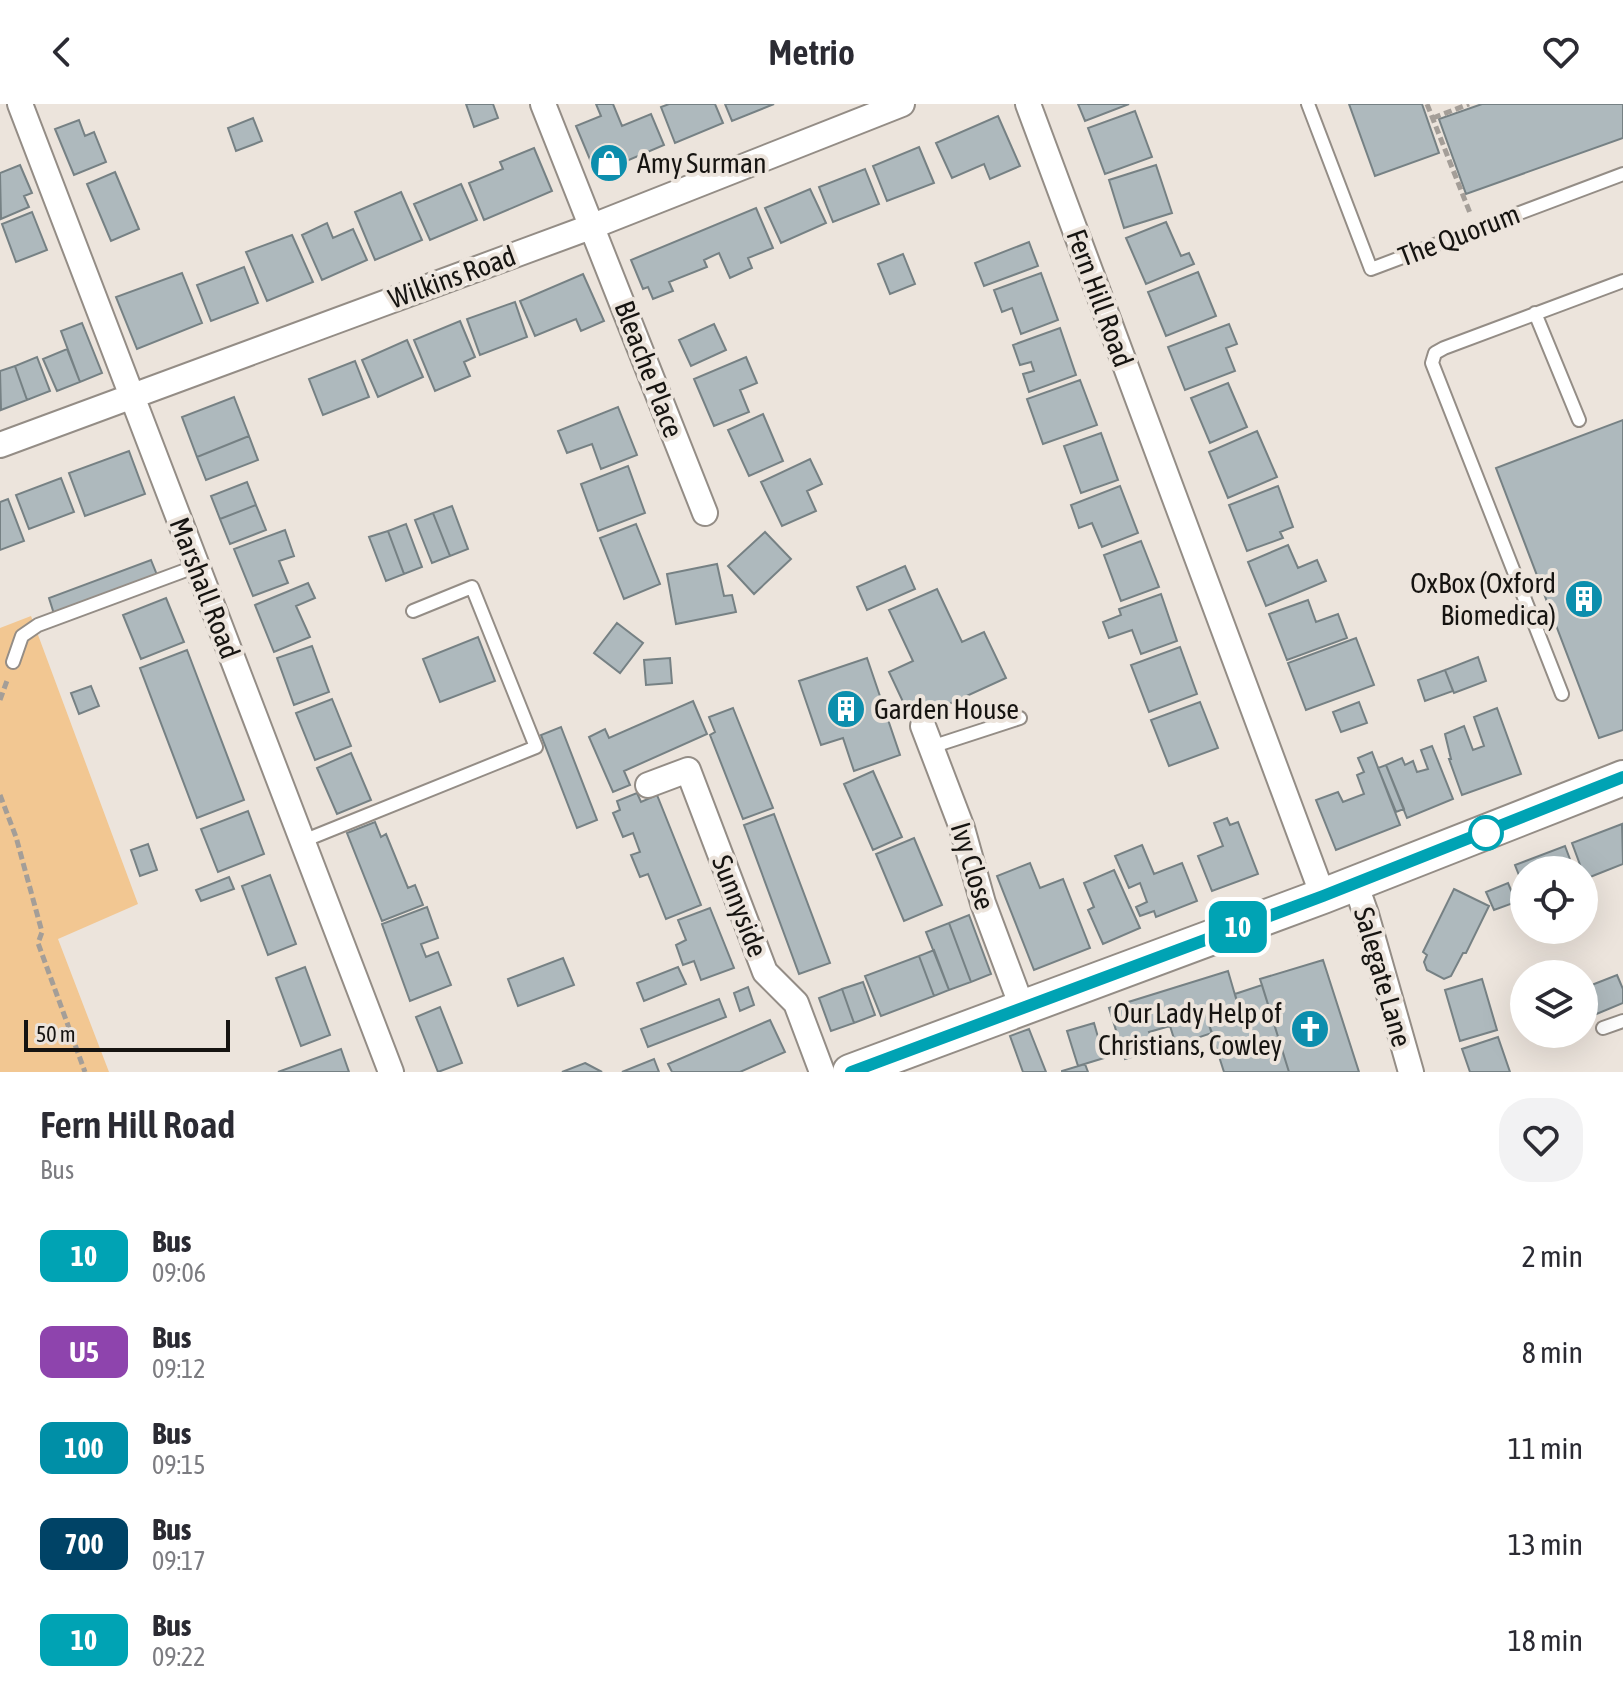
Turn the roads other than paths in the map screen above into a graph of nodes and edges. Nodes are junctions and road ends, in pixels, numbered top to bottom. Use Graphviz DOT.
graph roads {
  1 [pos="20,104"];
  2 [pos="543,104"];
  3 [pos="902,104"];
  4 [pos="1028,104"];
  5 [pos="1308,104"];
  6 [pos="1623,174"];
  7 [pos="593,226"];
  8 [pos="1623,281"];
  9 [pos="1535,313"];
  10 [pos="131,395"];
  11 [pos="1579,420"];
  12 [pos="0,445"];
  13 [pos="705,513"];
  14 [pos="197,566"];
  15 [pos="413,611"];
  16 [pos="13,662"];
  17 [pos="1562,694"];
  18 [pos="1020,718"];
  19 [pos="927,737"];
  20 [pos="1623,778"];
  21 [pos="648,785"];
  22 [pos="303,841"];
  23 [pos="1355,883"];
  24 [pos="1323,896"];
  25 [pos="1022,1007"];
  26 [pos="1623,1021"];
  27 [pos="1603,1028"];
  28 [pos="391,1072"];
  29 [pos="822,1072"];
  30 [pos="850,1072"];
  31 [pos="1411,1072"];
  1 -- 10 [label="street, Marshall Road"];
  2 -- 7 [label="street, Bleache Place"];
  3 -- 7 [label="street, Wilkins Road"];
  4 -- 24 [label="street, Fern Hill Road"];
  5 -- 6 [label="lane, The Quorum"];
  7 -- 10 [label="street, Wilkins Road"];
  7 -- 13 [label="street, Bleache Place"];
  8 -- 9 [label="lane"];
  9 -- 11 [label="lane"];
  9 -- 17 [label="lane"];
  10 -- 12 [label="street, Wilkins Road"];
  10 -- 14 [label="street, Marshall Road"];
  14 -- 16 [label="lane"];
  14 -- 22 [label="street, Marshall Road"];
  15 -- 22 [label="lane"];
  18 -- 19 [label="lane"];
  19 -- 25 [label="street, Ivy Close"];
  20 -- 23 [label="main road"];
  21 -- 29 [label="street, Sunnyside"];
  22 -- 28 [label="street, Marshall Road"];
  23 -- 24 [label="main road"];
  23 -- 31 [label="street, Salegate Lane"];
  24 -- 25 [label="main road"];
  25 -- 30 [label="main road"];
  26 -- 27 [label="lane"];
}
